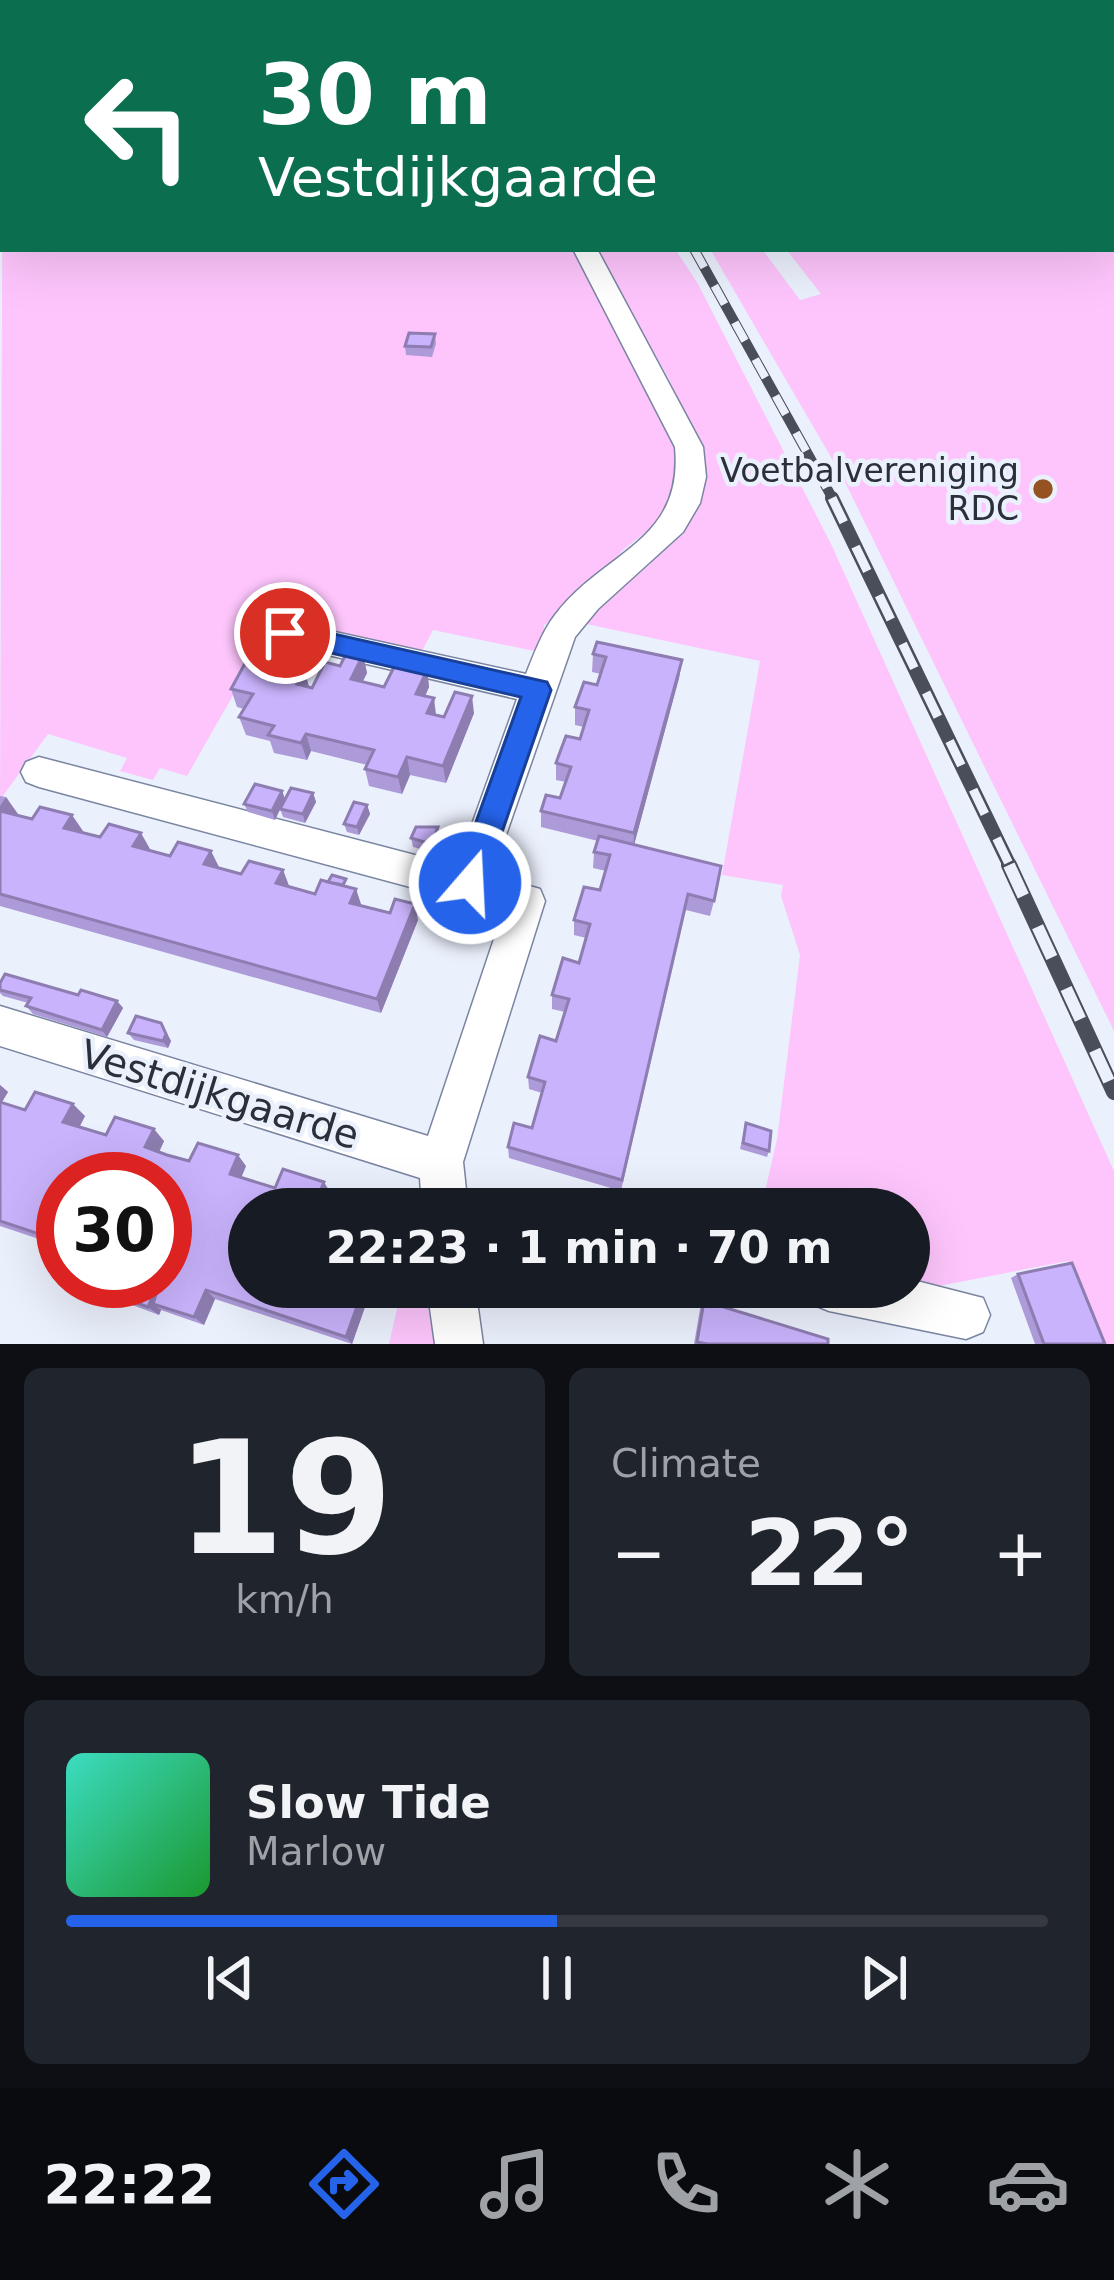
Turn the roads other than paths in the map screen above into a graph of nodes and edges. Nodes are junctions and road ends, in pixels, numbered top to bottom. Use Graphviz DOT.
graph roads {
  1 [pos="587,252"];
  2 [pos="285,633"];
  3 [pos="537,690"];
  4 [pos="39,772"];
  5 [pos="470,883"];
  6 [pos="0,1026"];
  7 [pos="431,1188"];
  8 [pos="452,1188"];
  9 [pos="930,1307"];
  10 [pos="454,1308"];
  11 [pos="967,1315"];
  12 [pos="459,1344"];
  1 -- 3 [label="street"];
  2 -- 3 [label="street"];
  3 -- 5 [label="street"];
  4 -- 5 [label="street, Vestdijkgaarde"];
  5 -- 8 [label="street, Vestdijkgaarde"];
  6 -- 7 [label="street, Vestdijkgaarde"];
  9 -- 11 [label="street"];
  10 -- 12 [label="street"];
}
